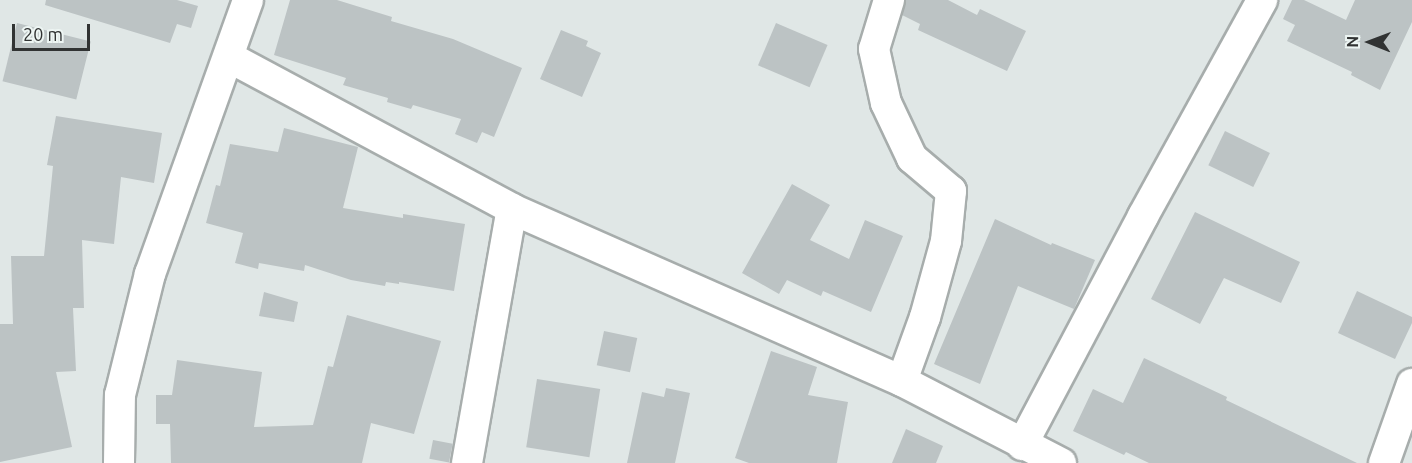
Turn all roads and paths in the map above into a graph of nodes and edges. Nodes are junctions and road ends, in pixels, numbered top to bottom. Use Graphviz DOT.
graph roads {
  1 [pos="248,0"];
  2 [pos="889,0"];
  3 [pos="1262,0"];
  4 [pos="229,57"];
  5 [pos="512,209"];
  6 [pos="902,381"];
  7 [pos="1412,384"];
  8 [pos="1022,445"];
  9 [pos="119,463"];
  10 [pos="467,463"];
  11 [pos="1061,463"];
  12 [pos="1384,463"];
  1 -- 4 [label="street"];
  2 -- 6 [label="street"];
  3 -- 8 [label="street"];
  4 -- 5 [label="street"];
  4 -- 9 [label="street"];
  5 -- 6 [label="street"];
  5 -- 10 [label="street"];
  6 -- 8 [label="street"];
  7 -- 12 [label="street"];
  8 -- 11 [label="street"];
}
